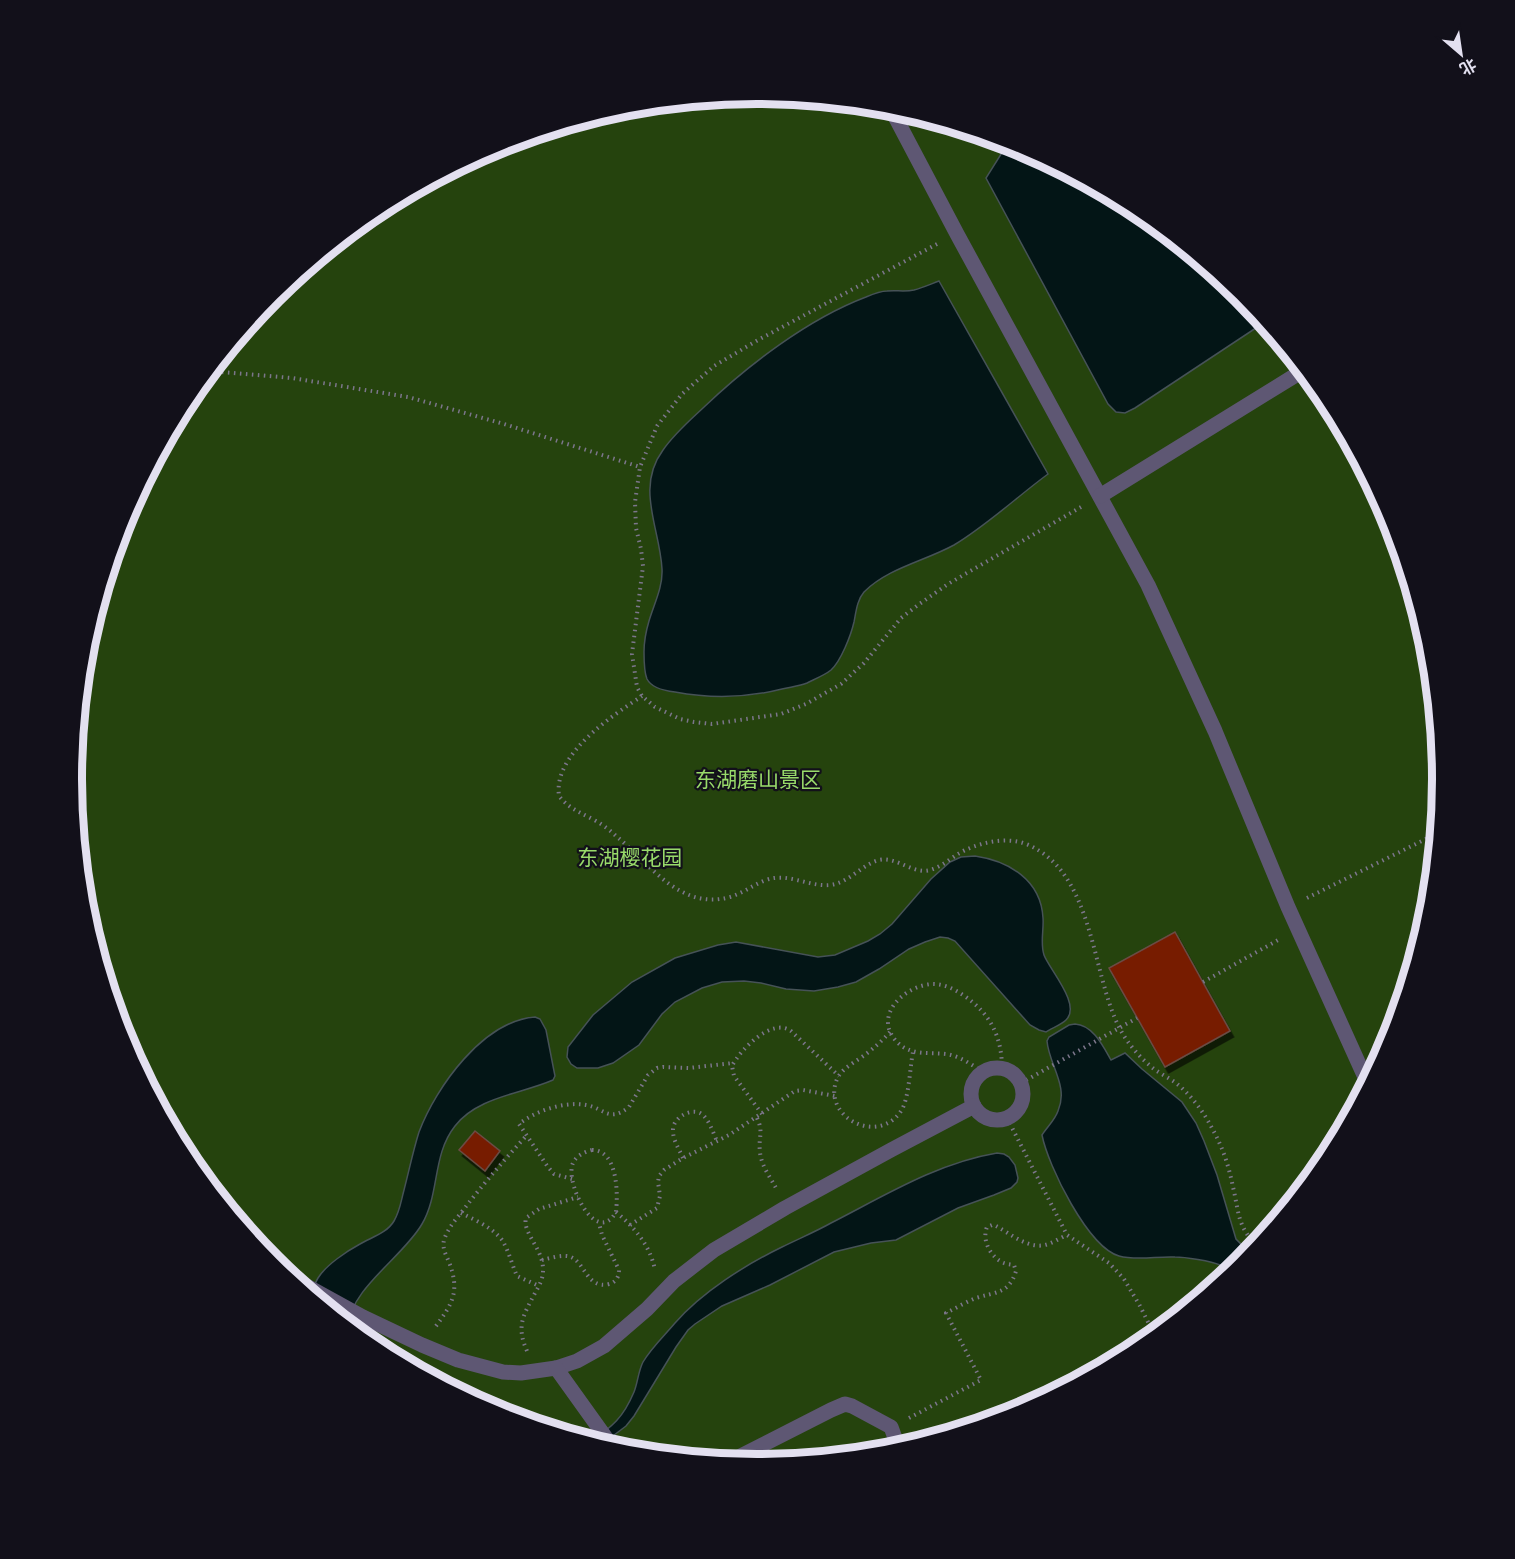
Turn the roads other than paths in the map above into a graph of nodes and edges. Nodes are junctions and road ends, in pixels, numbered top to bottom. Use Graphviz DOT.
graph roads {
  1 [pos="896,119"];
  2 [pos="1297,374"];
  3 [pos="1100,496"];
  4 [pos="1364,1075"];
  5 [pos="974,1106"];
  6 [pos="320,1293"];
  7 [pos="556,1368"];
  8 [pos="605,1437"];
  9 [pos="896,1440"];
  10 [pos="745,1454"];
  1 -- 3 [label="lane"];
  2 -- 3 [label="lane"];
  3 -- 4 [label="lane"];
  5 -- 5 [label="lane"];
  5 -- 7 [label="lane"];
  6 -- 7 [label="lane"];
  7 -- 8 [label="lane"];
  9 -- 10 [label="lane"];
}
